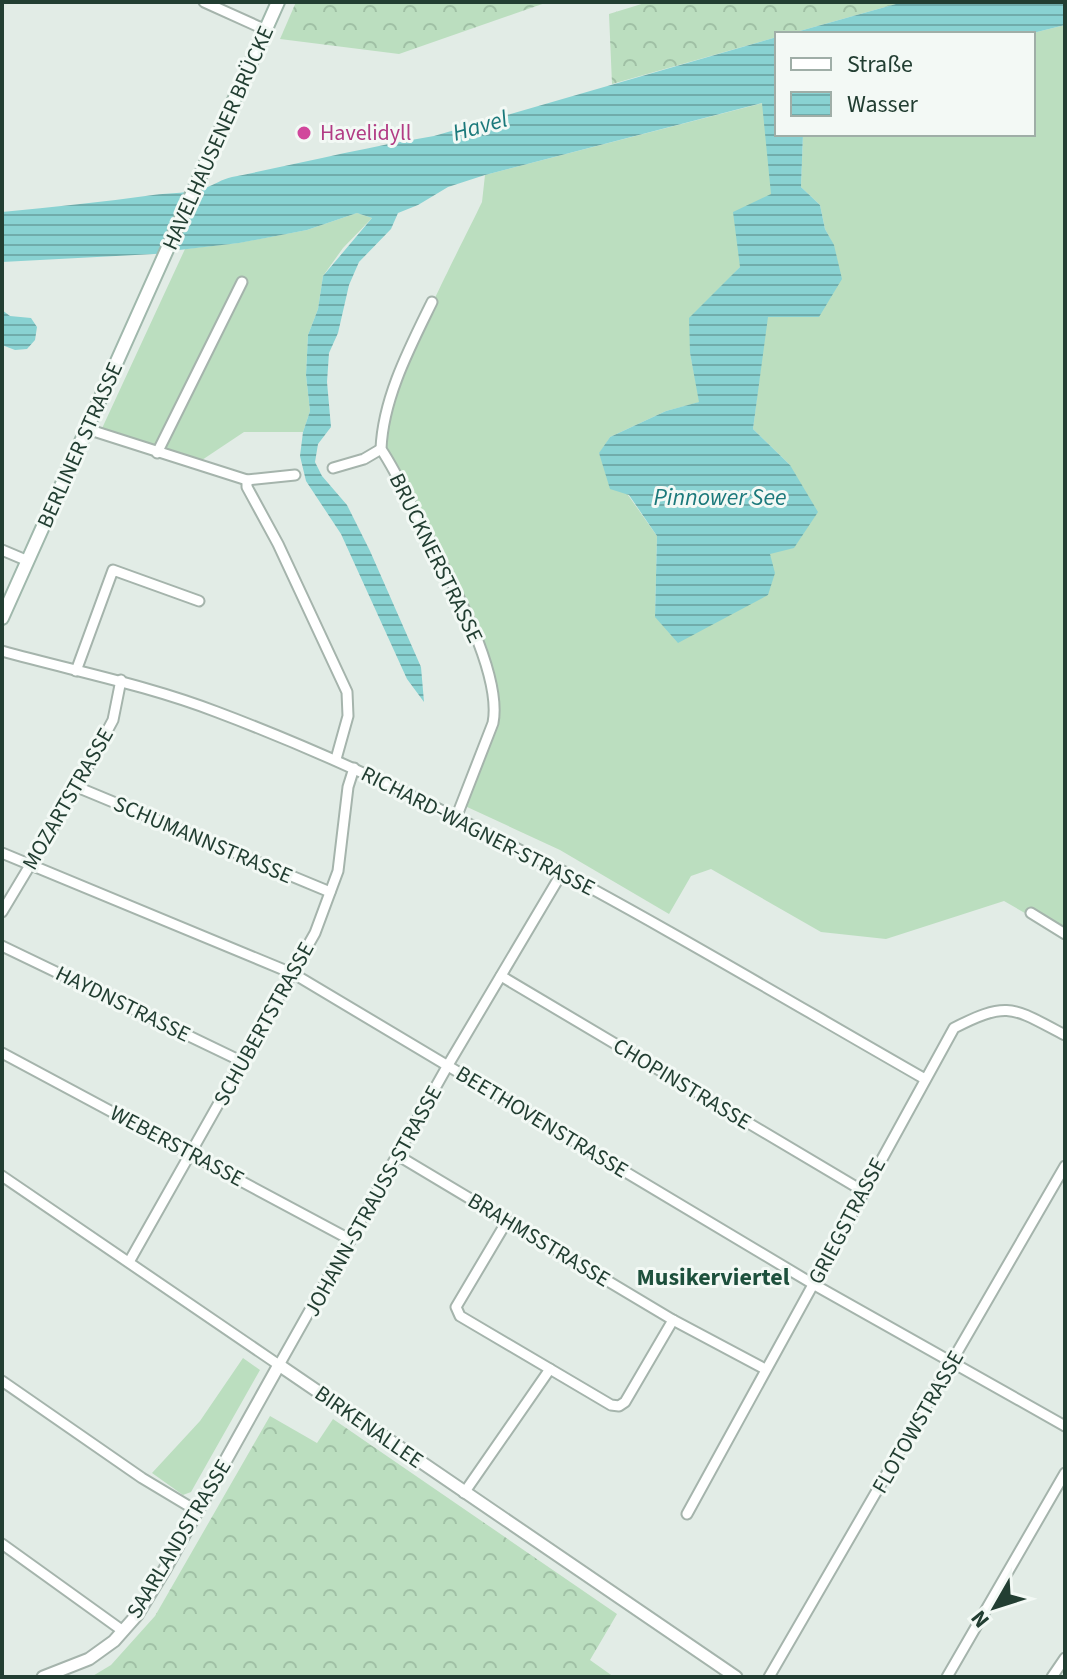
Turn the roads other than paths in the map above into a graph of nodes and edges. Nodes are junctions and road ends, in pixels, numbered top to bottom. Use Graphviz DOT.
graph roads {
  1 [pos="204,2"];
  2 [pos="278,2"];
  3 [pos="266,30"];
  4 [pos="158,273"];
  5 [pos="242,282"];
  6 [pos="432,302"];
  7 [pos="87,429"];
  8 [pos="381,449"];
  9 [pos="157,453"];
  10 [pos="333,468"];
  11 [pos="295,475"];
  12 [pos="247,480"];
  13 [pos="2,550"];
  14 [pos="28,561"];
  15 [pos="199,601"];
  16 [pos="2,618"];
  17 [pos="2,651"];
  18 [pos="76,671"];
  19 [pos="121,680"];
  20 [pos="336,759"];
  21 [pos="354,768"];
  22 [pos="77,787"];
  23 [pos="456,818"];
  24 [pos="2,853"];
  25 [pos="32,864"];
  26 [pos="563,871"];
  27 [pos="330,892"];
  28 [pos="2,912"];
  29 [pos="1031,913"];
  30 [pos="1065,934"];
  31 [pos="2,946"];
  32 [pos="294,974"];
  33 [pos="501,976"];
  34 [pos="1065,1035"];
  35 [pos="2,1053"];
  36 [pos="243,1062"];
  37 [pos="448,1065"];
  38 [pos="925,1079"];
  39 [pos="190,1154"];
  40 [pos="397,1155"];
  41 [pos="1065,1166"];
  42 [pos="2,1176"];
  43 [pos="863,1191"];
  44 [pos="507,1221"];
  45 [pos="351,1240"];
  46 [pos="129,1262"];
  47 [pos="813,1284"];
  48 [pos="673,1320"];
  49 [pos="954,1361"];
  50 [pos="279,1365"];
  51 [pos="550,1369"];
  52 [pos="765,1369"];
  53 [pos="2,1381"];
  54 [pos="1065,1426"];
  55 [pos="1065,1473"];
  56 [pos="464,1493"];
  57 [pos="197,1511"];
  58 [pos="687,1514"];
  59 [pos="2,1544"];
  60 [pos="123,1631"];
  61 [pos="1065,1658"];
  62 [pos="774,1675"];
  63 [pos="43,1677"];
  64 [pos="736,1677"];
  65 [pos="947,1677"];
  66 [pos="1052,1677"];
  1 -- 3 [label="street"];
  2 -- 3 [label="main road, HAVELHAUSENER BRÜCKE"];
  3 -- 4 [label="main road, HAVELHAUSENER BRÜCKE"];
  4 -- 7 [label="main road, BERLINER STRASSE"];
  5 -- 9 [label="street"];
  6 -- 8 [label="street, BRUCKNERSTRASSE"];
  7 -- 9 [label="street"];
  7 -- 14 [label="main road, BERLINER STRASSE"];
  8 -- 10 [label="street"];
  8 -- 23 [label="street, BRUCKNERSTRASSE"];
  9 -- 12 [label="street"];
  11 -- 12 [label="street"];
  12 -- 20 [label="street"];
  13 -- 14 [label="street"];
  14 -- 16 [label="main road, BERLINER STRASSE"];
  15 -- 18 [label="street"];
  17 -- 18 [label="street, RICHARD-WAGNER-STRASSE"];
  18 -- 19 [label="street, RICHARD-WAGNER-STRASSE"];
  19 -- 20 [label="street, RICHARD-WAGNER-STRASSE"];
  19 -- 22 [label="street, MOZARTSTRASSE"];
  20 -- 21 [label="street, RICHARD-WAGNER-STRASSE"];
  21 -- 23 [label="street, RICHARD-WAGNER-STRASSE"];
  21 -- 27 [label="street, SCHUBERTSTRASSE"];
  22 -- 25 [label="street, MOZARTSTRASSE"];
  22 -- 27 [label="street, SCHUMANNSTRASSE"];
  23 -- 26 [label="street, RICHARD-WAGNER-STRASSE"];
  24 -- 25 [label="street, BEETHOVENSTRASSE"];
  25 -- 28 [label="street, MOZARTSTRASSE"];
  25 -- 32 [label="street, BEETHOVENSTRASSE"];
  26 -- 33 [label="street, JOHANN-STRAUSS-STRASSE"];
  26 -- 38 [label="street, RICHARD-WAGNER-STRASSE"];
  27 -- 32 [label="street, SCHUBERTSTRASSE"];
  29 -- 30 [label="street"];
  31 -- 36 [label="street, HAYDNSTRASSE"];
  32 -- 36 [label="street, SCHUBERTSTRASSE"];
  32 -- 37 [label="street, BEETHOVENSTRASSE"];
  33 -- 37 [label="street, JOHANN-STRAUSS-STRASSE"];
  33 -- 43 [label="street, CHOPINSTRASSE"];
  34 -- 38 [label="street, GRIEGSTRASSE"];
  35 -- 39 [label="street, WEBERSTRASSE"];
  36 -- 39 [label="street, SCHUBERTSTRASSE"];
  37 -- 40 [label="street, JOHANN-STRAUSS-STRASSE"];
  37 -- 47 [label="street, BEETHOVENSTRASSE"];
  38 -- 43 [label="street, GRIEGSTRASSE"];
  39 -- 45 [label="street, WEBERSTRASSE"];
  39 -- 46 [label="street, SCHUBERTSTRASSE"];
  40 -- 44 [label="street, BRAHMSSTRASSE"];
  40 -- 45 [label="street, JOHANN-STRAUSS-STRASSE"];
  41 -- 49 [label="street, FLOTOWSTRASSE"];
  42 -- 46 [label="street, BIRKENALLEE"];
  43 -- 47 [label="street, GRIEGSTRASSE"];
  44 -- 48 [label="street, BRAHMSSTRASSE"];
  44 -- 51 [label="street"];
  45 -- 50 [label="street, JOHANN-STRAUSS-STRASSE"];
  46 -- 50 [label="street, BIRKENALLEE"];
  47 -- 49 [label="street, BEETHOVENSTRASSE"];
  47 -- 52 [label="street, GRIEGSTRASSE"];
  48 -- 51 [label="street"];
  48 -- 52 [label="street, BRAHMSSTRASSE"];
  49 -- 54 [label="street, BEETHOVENSTRASSE"];
  49 -- 62 [label="street, FLOTOWSTRASSE"];
  50 -- 56 [label="street, BIRKENALLEE"];
  50 -- 57 [label="street, SAARLANDSTRASSE"];
  51 -- 56 [label="street"];
  52 -- 58 [label="street, GRIEGSTRASSE"];
  53 -- 57 [label="street"];
  55 -- 65 [label="street"];
  56 -- 64 [label="street, BIRKENALLEE"];
  57 -- 60 [label="street, SAARLANDSTRASSE"];
  59 -- 60 [label="street"];
  60 -- 63 [label="street, SAARLANDSTRASSE"];
  61 -- 66 [label="street"];
}
